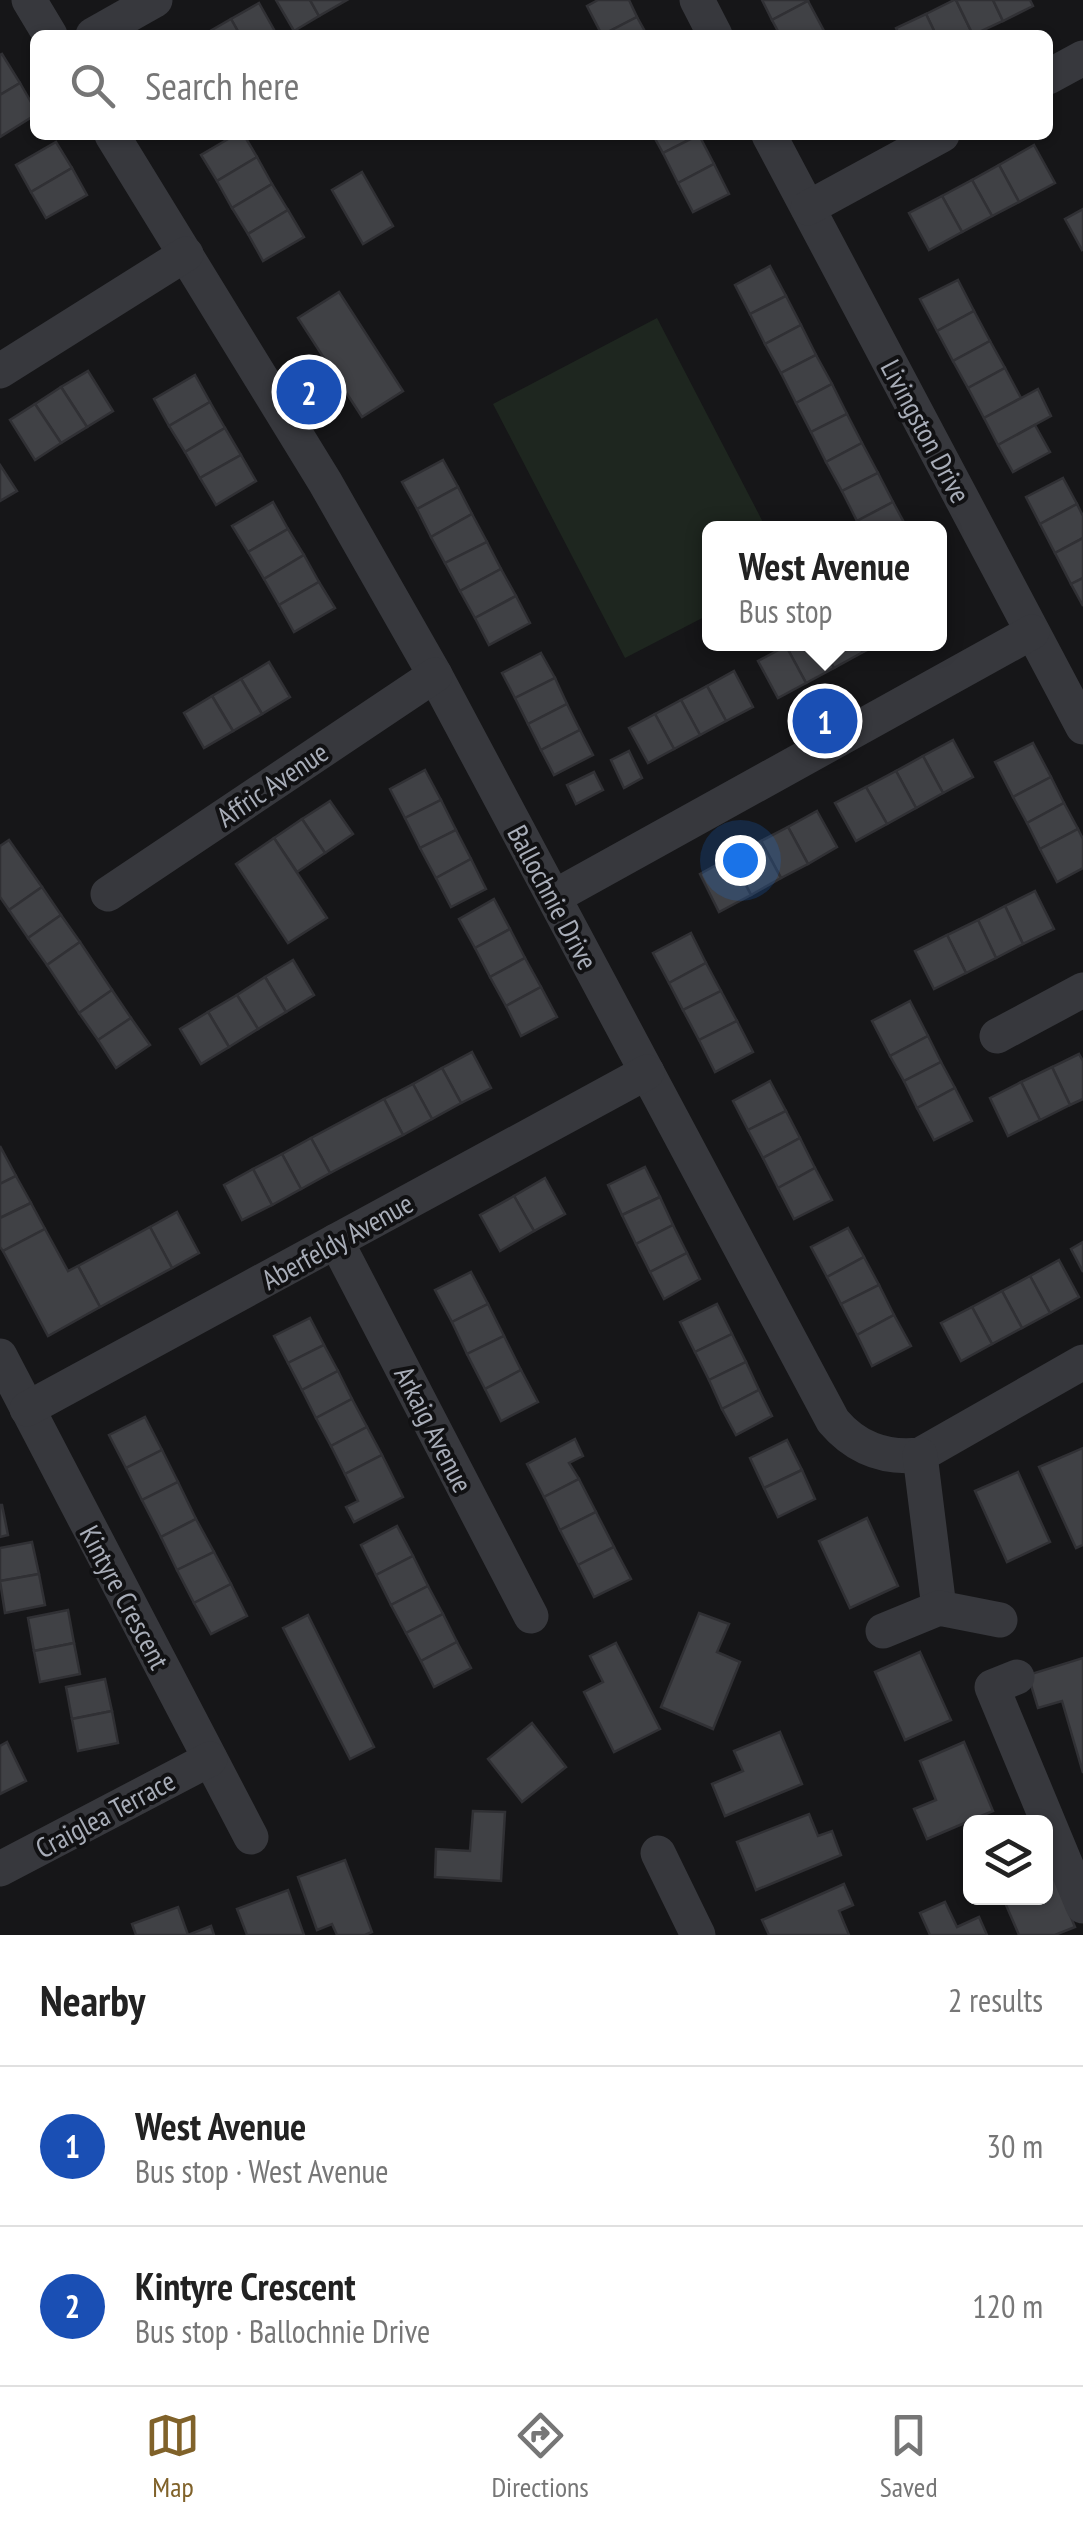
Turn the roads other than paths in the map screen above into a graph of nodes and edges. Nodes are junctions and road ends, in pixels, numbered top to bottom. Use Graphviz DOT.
graph roads {
  1 [pos="29,0"];
  2 [pos="154,0"];
  3 [pos="697,0"];
  4 [pos="47,30"];
  5 [pos="101,30"];
  6 [pos="713,30"];
  7 [pos="1083,58"];
  8 [pos="1053,75"];
  9 [pos="115,140"];
  10 [pos="772,140"];
  11 [pos="933,140"];
  12 [pos="808,208"];
  13 [pos="186,254"];
  14 [pos="0,371"];
  15 [pos="1032,632"];
  16 [pos="435,675"];
  17 [pos="1083,727"];
  18 [pos="108,894"];
  19 [pos="554,897"];
  20 [pos="1083,990"];
  21 [pos="996,1036"];
  22 [pos="647,1072"];
  23 [pos="336,1241"];
  24 [pos="0,1356"];
  25 [pos="1083,1362"];
  26 [pos="27,1409"];
  27 [pos="920,1455"];
  28 [pos="939,1608"];
  29 [pos="531,1616"];
  30 [pos="1000,1620"];
  31 [pos="883,1631"];
  32 [pos="1017,1676"];
  33 [pos="210,1759"];
  34 [pos="251,1837"];
  35 [pos="658,1852"];
  36 [pos="0,1869"];
  37 [pos="1083,1906"];
  38 [pos="698,1935"];
  1 -- 4 [label="street"];
  2 -- 5 [label="street"];
  3 -- 6 [label="street"];
  7 -- 8 [label="street"];
  9 -- 13 [label="street, Ballochnie Drive"];
  10 -- 12 [label="street, Livingston Drive"];
  11 -- 12 [label="street"];
  12 -- 15 [label="street, Livingston Drive"];
  13 -- 14 [label="street"];
  13 -- 16 [label="street, Ballochnie Drive"];
  15 -- 17 [label="street, Livingston Drive"];
  15 -- 19 [label="street"];
  16 -- 18 [label="street, Affric Avenue"];
  16 -- 19 [label="street, Ballochnie Drive"];
  19 -- 22 [label="street, Ballochnie Drive"];
  20 -- 21 [label="street"];
  22 -- 23 [label="street, Aberfeldy Avenue"];
  22 -- 27 [label="street, Ballochnie Drive"];
  23 -- 26 [label="street, Aberfeldy Avenue"];
  23 -- 29 [label="street, Arkaig Avenue"];
  24 -- 26 [label="street, Kintyre Crescent"];
  25 -- 27 [label="street"];
  26 -- 33 [label="street, Kintyre Crescent"];
  27 -- 28 [label="street"];
  28 -- 30 [label="street"];
  28 -- 31 [label="street"];
  32 -- 37 [label="street"];
  33 -- 34 [label="street, Kintyre Crescent"];
  33 -- 36 [label="street, Craiglea Terrace"];
  35 -- 38 [label="street"];
}
